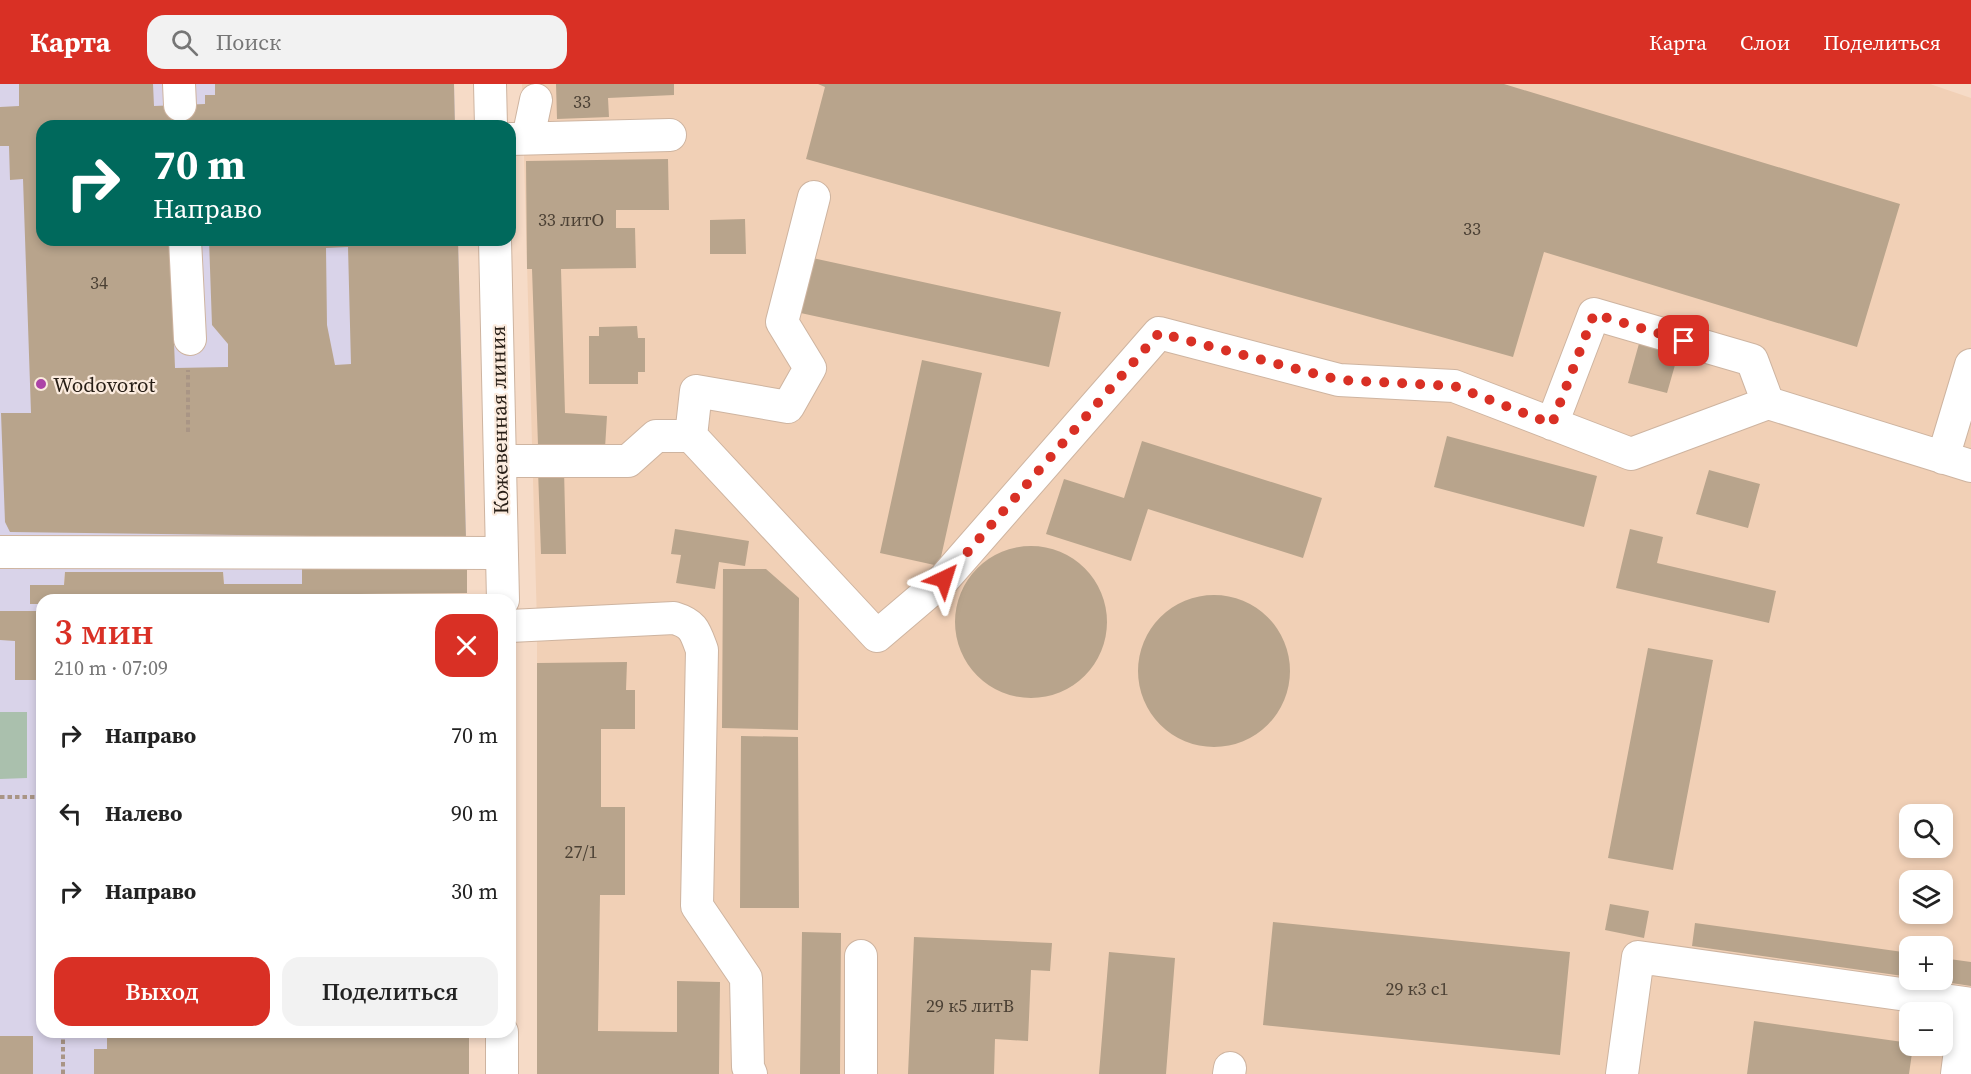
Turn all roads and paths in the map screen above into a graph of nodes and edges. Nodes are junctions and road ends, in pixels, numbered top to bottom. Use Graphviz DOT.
graph roads {
  1 [pos="490,84"];
  2 [pos="536,100"];
  3 [pos="491,120"];
  4 [pos="670,135"];
  5 [pos="519,139"];
  6 [pos="814,197"];
  7 [pos="185,246"];
  8 [pos="495,246"];
  9 [pos="190,339"];
  10 [pos="1971,365"];
  11 [pos="1768,403"];
  12 [pos="1552,424"];
  13 [pos="188,432"];
  14 [pos="691,436"];
  15 [pos="501,460"];
  16 [pos="1957,462"];
  17 [pos="0,552"];
  18 [pos="502,553"];
  19 [pos="503,594"];
  20 [pos="516,626"];
  21 [pos="0,797"];
  22 [pos="36,797"];
  23 [pos="861,956"];
  24 [pos="1968,1004"];
  25 [pos="63,1038"];
  26 [pos="502,1038"];
  27 [pos="63,1074"];
  28 [pos="502,1074"];
  29 [pos="751,1074"];
  30 [pos="861,1074"];
  31 [pos="1622,1074"];
  32 [pos="1957,1074"];
  1 -- 3 [label="street"];
  2 -- 5 [label="street"];
  4 -- 5 [label="street"];
  6 -- 14 [label="street"];
  7 -- 9 [label="street"];
  8 -- 15 [label="street, Кожевенная линия"];
  9 -- 13 [label="path"];
  10 -- 16 [label="street"];
  11 -- 12 [label="street"];
  11 -- 12 [label="street"];
  11 -- 16 [label="street"];
  12 -- 14 [label="street"];
  14 -- 15 [label="street"];
  15 -- 18 [label="street, Кожевенная линия"];
  17 -- 18 [label="street"];
  18 -- 19 [label="street, Кожевенная линия"];
  20 -- 29 [label="street"];
  21 -- 22 [label="path"];
  23 -- 30 [label="street"];
  24 -- 31 [label="street"];
  24 -- 32 [label="street"];
  25 -- 27 [label="path"];
  26 -- 28 [label="street"];
}
